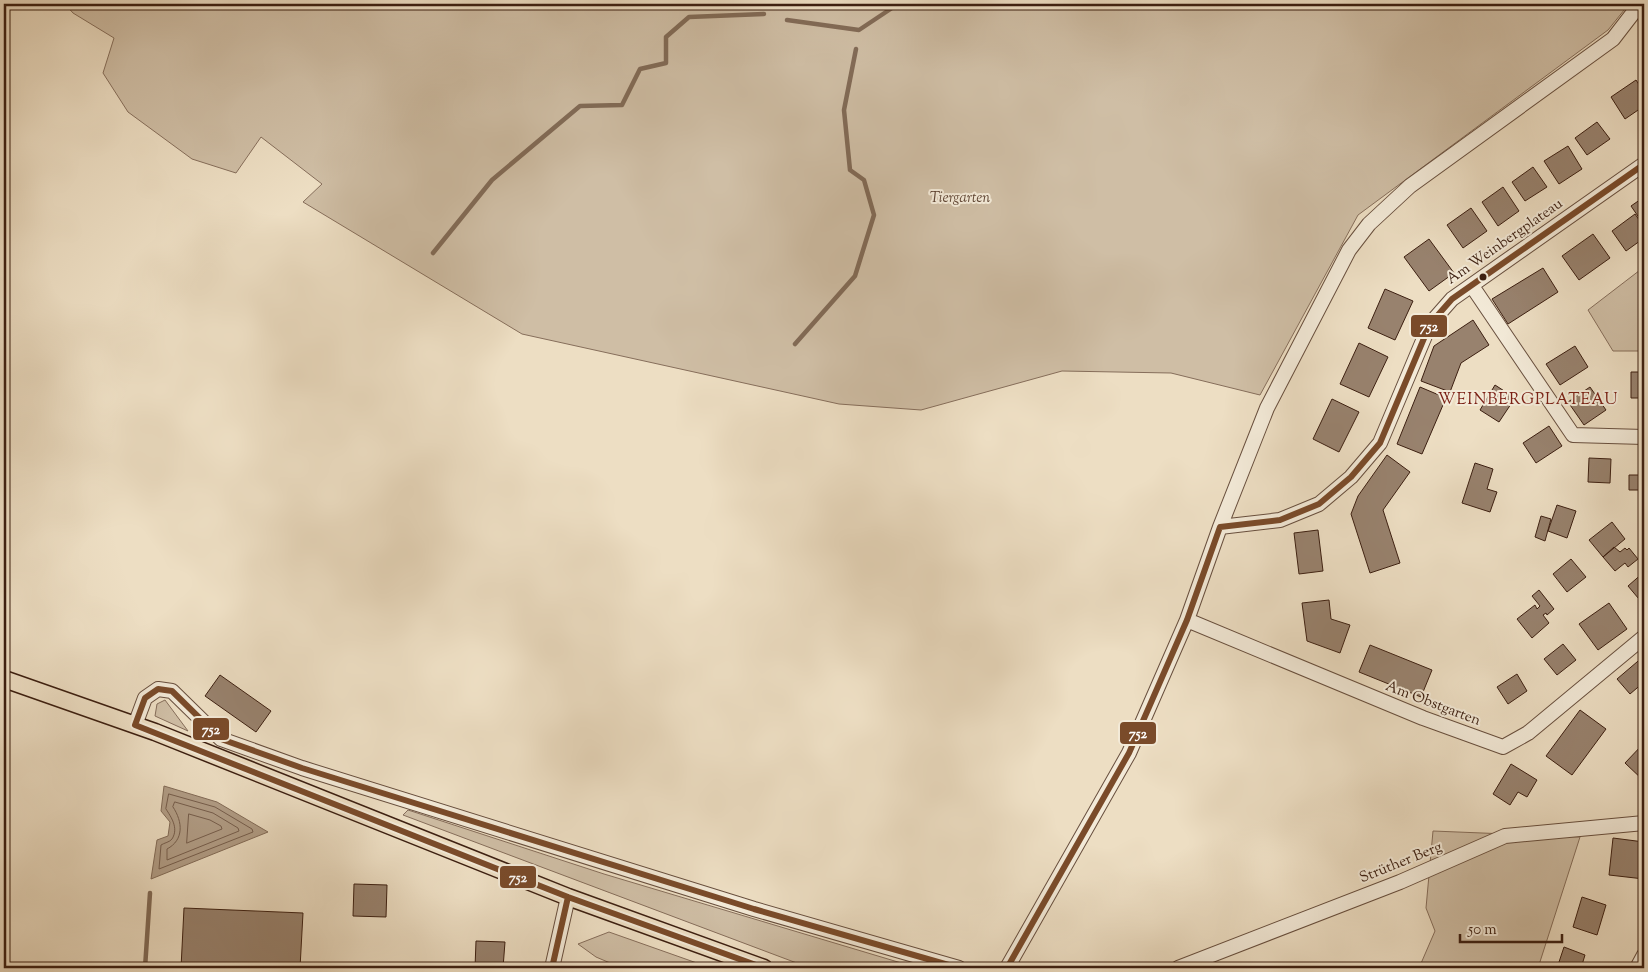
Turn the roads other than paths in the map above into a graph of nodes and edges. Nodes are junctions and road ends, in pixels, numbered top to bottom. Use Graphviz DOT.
graph roads {
  1 [pos="1640,4"];
  2 [pos="1644,164"];
  3 [pos="1472,286"];
  4 [pos="1644,437"];
  5 [pos="1220,527"];
  6 [pos="1187,620"];
  7 [pos="1644,637"];
  8 [pos="4,679"];
  9 [pos="135,725"];
  10 [pos="1644,823"];
  11 [pos="568,897"];
  12 [pos="1644,955"];
  13 [pos="552,968"];
  14 [pos="764,968"];
  15 [pos="959,968"];
  16 [pos="1007,968"];
  17 [pos="1178,968"];
  18 [pos="1637,968"];
  1 -- 5 [label="street"];
  2 -- 3 [label="street, Am Weinbergplateau"];
  3 -- 4 [label="street"];
  3 -- 5 [label="street, Am Weinbergplateau"];
  5 -- 6 [label="street"];
  6 -- 7 [label="street, Am Obstgarten"];
  6 -- 16 [label="street"];
  8 -- 9 [label="main road"];
  9 -- 11 [label="main road"];
  9 -- 15 [label="street"];
  10 -- 17 [label="street, Strüther Berg"];
  11 -- 13 [label="street"];
  11 -- 14 [label="main road"];
  12 -- 18 [label="street"];
}
